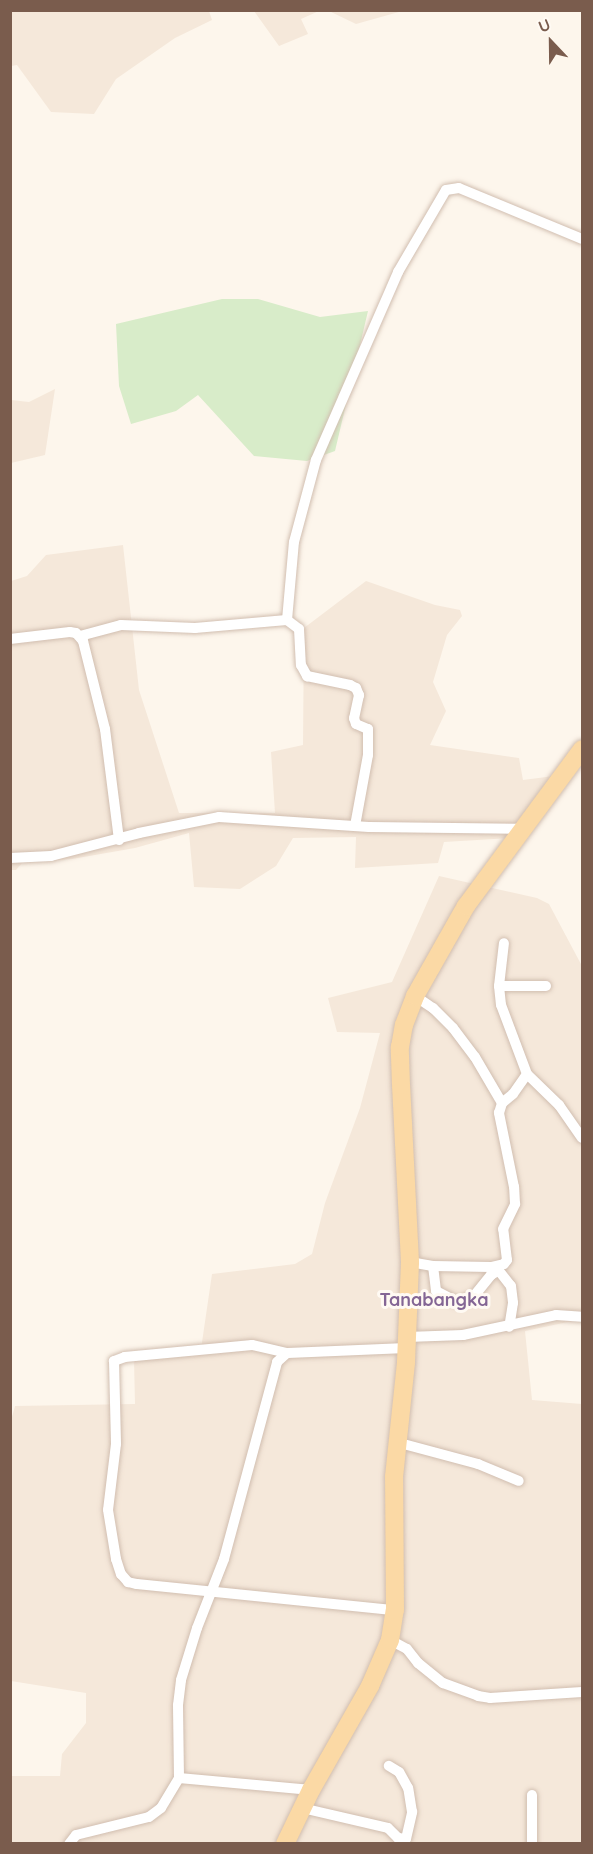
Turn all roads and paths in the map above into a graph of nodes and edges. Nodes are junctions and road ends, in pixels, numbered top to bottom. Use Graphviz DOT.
graph roads {
  1 [pos="582,239"];
  2 [pos="287,620"];
  3 [pos="80,636"];
  4 [pos="10,639"];
  5 [pos="582,748"];
  6 [pos="355,826"];
  7 [pos="522,829"];
  8 [pos="119,840"];
  9 [pos="10,858"];
  10 [pos="504,943"];
  11 [pos="499,986"];
  12 [pos="546,986"];
  13 [pos="415,996"];
  14 [pos="527,1074"];
  15 [pos="502,1103"];
  16 [pos="582,1138"];
  17 [pos="410,1262"];
  18 [pos="433,1266"];
  19 [pos="498,1268"];
  20 [pos="582,1317"];
  21 [pos="509,1327"];
  22 [pos="407,1342"];
  23 [pos="287,1353"];
  24 [pos="396,1442"];
  25 [pos="519,1481"];
  26 [pos="212,1593"];
  27 [pos="395,1610"];
  28 [pos="390,1640"];
  29 [pos="582,1692"];
  30 [pos="389,1766"];
  31 [pos="179,1778"];
  32 [pos="311,1790"];
  33 [pos="532,1796"];
  34 [pos="302,1808"];
  35 [pos="69,1844"];
  36 [pos="285,1844"];
  37 [pos="532,1844"];
  1 -- 2 [label="street"];
  2 -- 3 [label="street"];
  2 -- 6 [label="street"];
  3 -- 4 [label="street"];
  3 -- 8 [label="street"];
  5 -- 7 [label="main road"];
  6 -- 7 [label="street"];
  6 -- 8 [label="street"];
  7 -- 13 [label="main road"];
  8 -- 9 [label="street"];
  10 -- 11 [label="street"];
  11 -- 12 [label="street"];
  11 -- 14 [label="street"];
  13 -- 15 [label="street"];
  13 -- 17 [label="main road"];
  14 -- 15 [label="street"];
  14 -- 16 [label="street"];
  15 -- 19 [label="street"];
  17 -- 18 [label="street"];
  17 -- 22 [label="main road"];
  18 -- 19 [label="street"];
  18 -- 19 [label="street"];
  19 -- 21 [label="street"];
  20 -- 21 [label="street"];
  21 -- 22 [label="street"];
  22 -- 23 [label="street"];
  22 -- 24 [label="main road"];
  23 -- 26 [label="street"];
  23 -- 26 [label="street"];
  24 -- 25 [label="street"];
  24 -- 27 [label="main road"];
  26 -- 27 [label="street"];
  26 -- 31 [label="street"];
  27 -- 28 [label="main road"];
  28 -- 29 [label="street"];
  28 -- 32 [label="main road"];
  30 -- 34 [label="street"];
  31 -- 32 [label="street"];
  31 -- 35 [label="street"];
  32 -- 34 [label="main road"];
  33 -- 37 [label="street"];
  34 -- 36 [label="main road"];
}
